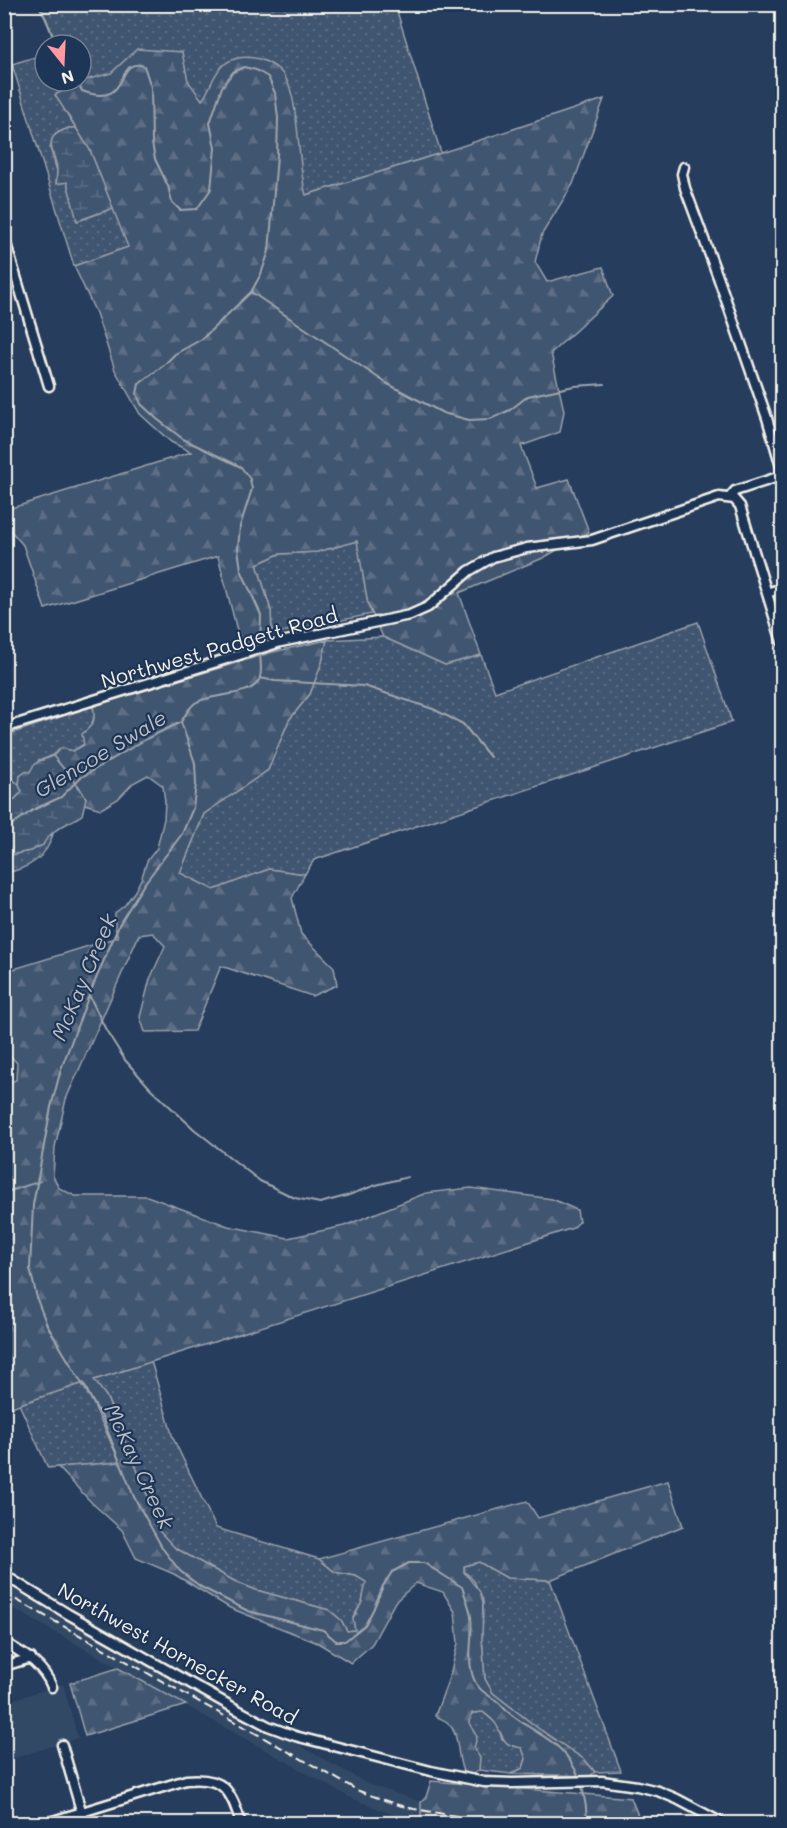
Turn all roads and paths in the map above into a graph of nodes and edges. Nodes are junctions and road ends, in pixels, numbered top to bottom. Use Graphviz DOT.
graph roads {
  1 [pos="684,166"];
  2 [pos="4,237"];
  3 [pos="50,386"];
  4 [pos="730,497"];
  5 [pos="783,588"];
  6 [pos="767,592"];
  7 [pos="783,642"];
  8 [pos="4,728"];
  9 [pos="4,1575"];
  10 [pos="4,1642"];
  11 [pos="32,1658"];
  12 [pos="4,1666"];
  13 [pos="52,1687"];
  14 [pos="62,1745"];
  15 [pos="82,1812"];
  16 [pos="43,1824"];
  17 [pos="86,1824"];
  18 [pos="241,1824"];
  19 [pos="724,1824"];
  1 -- 4 [label="street, Northwest Padgett Road"];
  2 -- 3 [label="street"];
  4 -- 6 [label="street"];
  4 -- 8 [label="street, Northwest Padgett Road"];
  5 -- 6 [label="street"];
  6 -- 7 [label="street"];
  9 -- 19 [label="street, Northwest Hornecker Road"];
  10 -- 11 [label="street"];
  11 -- 12 [label="street"];
  11 -- 13 [label="street"];
  14 -- 15 [label="street"];
  15 -- 16 [label="street"];
  15 -- 17 [label="street"];
  15 -- 18 [label="street"];
}
